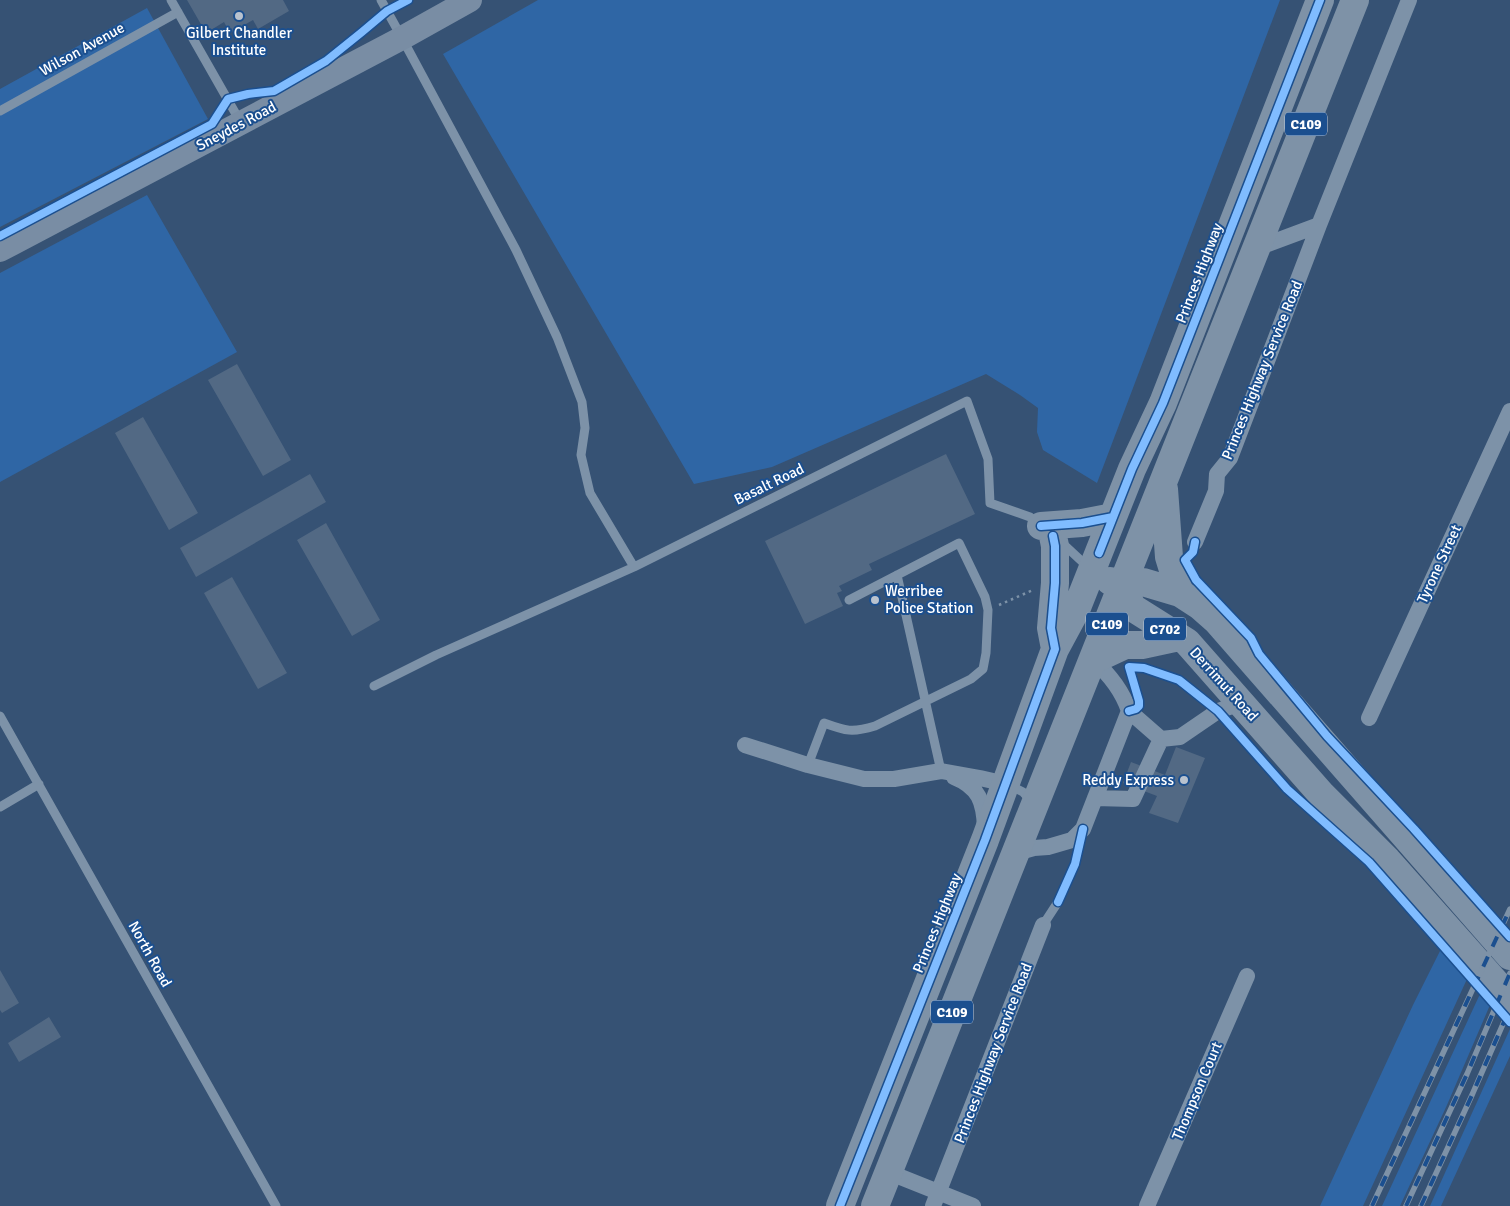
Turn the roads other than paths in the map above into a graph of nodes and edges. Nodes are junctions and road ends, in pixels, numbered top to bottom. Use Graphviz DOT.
graph roads {
  1 [pos="171,0"];
  2 [pos="381,0"];
  3 [pos="470,0"];
  4 [pos="1320,0"];
  5 [pos="1355,0"];
  6 [pos="1409,0"];
  7 [pos="178,12"];
  8 [pos="402,38"];
  9 [pos="0,111"];
  10 [pos="242,123"];
  11 [pos="1319,225"];
  12 [pos="1257,248"];
  13 [pos="0,250"];
  14 [pos="1510,411"];
  15 [pos="1164,480"];
  16 [pos="1113,517"];
  17 [pos="1047,531"];
  18 [pos="1195,542"];
  19 [pos="634,567"];
  20 [pos="1092,570"];
  21 [pos="897,575"];
  22 [pos="1121,588"];
  23 [pos="1180,593"];
  24 [pos="849,600"];
  25 [pos="1179,637"];
  26 [pos="1056,649"];
  27 [pos="1093,660"];
  28 [pos="374,686"];
  29 [pos="924,702"];
  30 [pos="1241,703"];
  31 [pos="1130,711"];
  32 [pos="0,716"];
  33 [pos="1369,718"];
  34 [pos="1161,739"];
  35 [pos="745,745"];
  36 [pos="808,765"];
  37 [pos="940,771"];
  38 [pos="40,784"];
  39 [pos="1006,784"];
  40 [pos="1095,798"];
  41 [pos="0,807"];
  42 [pos="1034,808"];
  43 [pos="985,840"];
  44 [pos="1016,853"];
  45 [pos="1058,902"];
  46 [pos="1044,925"];
  47 [pos="1510,956"];
  48 [pos="1247,976"];
  49 [pos="1510,999"];
  50 [pos="858,1159"];
  51 [pos="888,1172"];
  52 [pos="936,1199"];
  53 [pos="276,1206"];
  54 [pos="840,1206"];
  55 [pos="875,1206"];
  56 [pos="973,1206"];
  57 [pos="1147,1206"];
  1 -- 7 [label="lane"];
  2 -- 8 [label="lane"];
  3 -- 8 [label="main road, Sneydes Road"];
  4 -- 16 [label="highway, Princes Highway / C109"];
  5 -- 12 [label="highway, C109"];
  6 -- 11 [label="street, Princes Highway Service Road"];
  7 -- 9 [label="lane, Wilson Avenue"];
  7 -- 10 [label="lane"];
  8 -- 10 [label="main road, Sneydes Road"];
  8 -- 19 [label="lane"];
  10 -- 13 [label="main road, Sneydes Road"];
  11 -- 12 [label="street"];
  11 -- 18 [label="street, Princes Highway Service Road"];
  12 -- 15 [label="highway, C109"];
  14 -- 33 [label="street, Tyrone Street"];
  15 -- 22 [label="highway, C109"];
  15 -- 23 [label="highway"];
  16 -- 17 [label="highway"];
  16 -- 20 [label="highway, Princes Highway / C109"];
  17 -- 19 [label="lane, Basalt Road"];
  17 -- 20 [label="lane, Basalt Road"];
  17 -- 26 [label="highway"];
  19 -- 28 [label="lane, Basalt Road"];
  20 -- 22 [label="highway, C702"];
  20 -- 26 [label="highway, Princes Highway / C109"];
  21 -- 24 [label="lane"];
  21 -- 29 [label="lane"];
  21 -- 29 [label="lane"];
  22 -- 23 [label="highway, C702"];
  22 -- 25 [label="highway, Derrimut Road / C702"];
  22 -- 27 [label="highway, C109"];
  23 -- 47 [label="highway, C702"];
  25 -- 27 [label="highway"];
  25 -- 30 [label="highway, Derrimut Road / C702"];
  26 -- 39 [label="highway, Princes Highway / C109"];
  27 -- 31 [label="street"];
  27 -- 42 [label="highway, C109"];
  29 -- 36 [label="lane"];
  29 -- 37 [label="lane"];
  30 -- 34 [label="street"];
  30 -- 49 [label="highway, Derrimut Road / C702"];
  31 -- 34 [label="street"];
  31 -- 40 [label="street"];
  32 -- 38 [label="lane, North Road"];
  34 -- 40 [label="street"];
  35 -- 36 [label="street"];
  36 -- 37 [label="street"];
  37 -- 39 [label="street"];
  37 -- 43 [label="street"];
  38 -- 41 [label="lane"];
  38 -- 53 [label="lane, North Road"];
  39 -- 42 [label="lane"];
  39 -- 43 [label="highway, Princes Highway / C109"];
  40 -- 44 [label="street"];
  42 -- 44 [label="highway, C109"];
  43 -- 50 [label="highway, Princes Highway / C109"];
  44 -- 51 [label="highway, C109"];
  45 -- 46 [label="lane, Princes Highway Service Road"];
  46 -- 52 [label="street, Princes Highway Service Road"];
  48 -- 57 [label="street, Thompson Court"];
  50 -- 51 [label="highway"];
  50 -- 54 [label="highway, Princes Highway / C109"];
  51 -- 52 [label="street"];
  51 -- 55 [label="highway, C109"];
  52 -- 56 [label="street"];
}
